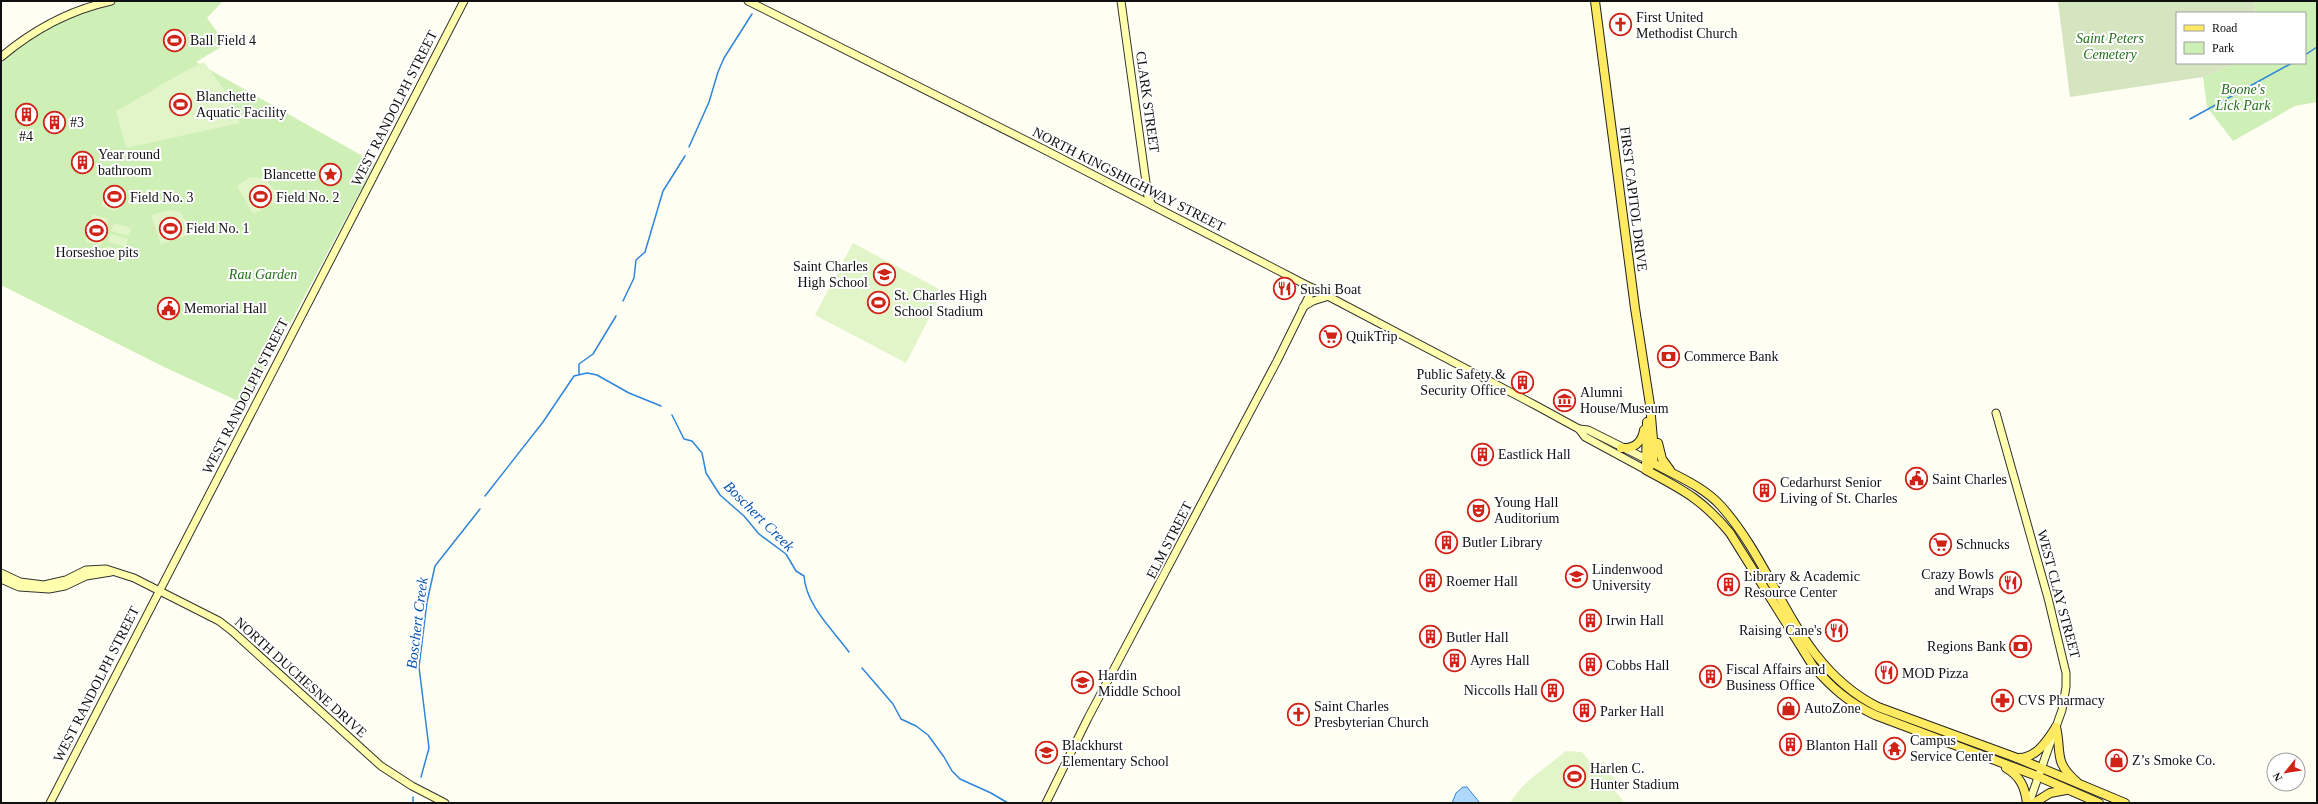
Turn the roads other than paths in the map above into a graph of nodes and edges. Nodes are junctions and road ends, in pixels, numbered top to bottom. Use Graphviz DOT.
graph roads {
  1 [pos="95,1"];
  2 [pos="111,1"];
  3 [pos="464,1"];
  4 [pos="748,1"];
  5 [pos="1121,1"];
  6 [pos="1595,1"];
  7 [pos="1,51"];
  8 [pos="1,57"];
  9 [pos="1152,205"];
  10 [pos="1313,288"];
  11 [pos="1329,296"];
  12 [pos="1303,307"];
  13 [pos="1649,402"];
  14 [pos="1996,413"];
  15 [pos="1646,414"];
  16 [pos="1579,429"];
  17 [pos="1621,448"];
  18 [pos="1650,461"];
  19 [pos="1646,470"];
  20 [pos="1673,474"];
  21 [pos="1,572"];
  22 [pos="111,572"];
  23 [pos="1,579"];
  24 [pos="158,591"];
  25 [pos="2056,727"];
  26 [pos="1988,757"];
  27 [pos="2017,758"];
  28 [pos="2040,768"];
  29 [pos="2037,776"];
  30 [pos="2081,786"];
  31 [pos="2067,790"];
  32 [pos="50,803"];
  33 [pos="445,803"];
  34 [pos="1046,803"];
  35 [pos="2028,803"];
  36 [pos="2034,803"];
  37 [pos="2098,803"];
  38 [pos="2125,803"];
  1 -- 7 [label="main road"];
  2 -- 8 [label="main road"];
  3 -- 24 [label="main road, WEST RANDOLPH STREET"];
  4 -- 9 [label="main road, NORTH KINGSHIGHWAY STREET"];
  5 -- 9 [label="main road, CLARK STREET"];
  6 -- 13 [label="main road, FIRST CAPITOL DRIVE"];
  9 -- 10 [label="main road, NORTH KINGSHIGHWAY STREET"];
  10 -- 11 [label="main road, NORTH KINGSHIGHWAY STREET"];
  10 -- 12 [label="main road, ELM STREET"];
  11 -- 12 [label="main road"];
  11 -- 16 [label="main road, NORTH KINGSHIGHWAY STREET"];
  12 -- 34 [label="main road, ELM STREET"];
  13 -- 15 [label="main road, FIRST CAPITOL DRIVE"];
  13 -- 18 [label="main road, FIRST CAPITOL DRIVE"];
  13 -- 20 [label="main road"];
  14 -- 25 [label="main road, WEST CLAY STREET"];
  15 -- 17 [label="main road"];
  15 -- 18 [label="main road, FIRST CAPITOL DRIVE"];
  16 -- 17 [label="main road"];
  16 -- 19 [label="main road"];
  17 -- 18 [label="main road"];
  18 -- 19 [label="main road"];
  18 -- 20 [label="main road"];
  19 -- 26 [label="main road"];
  20 -- 27 [label="main road"];
  21 -- 22 [label="main road, NORTH DUCHESNE DRIVE"];
  22 -- 23 [label="main road, NORTH DUCHESNE DRIVE"];
  22 -- 24 [label="main road, NORTH DUCHESNE DRIVE"];
  24 -- 32 [label="main road, WEST RANDOLPH STREET"];
  24 -- 33 [label="main road, NORTH DUCHESNE DRIVE"];
  25 -- 27 [label="main road"];
  25 -- 28 [label="main road, WEST CLAY STREET"];
  25 -- 30 [label="main road"];
  26 -- 29 [label="main road"];
  26 -- 35 [label="main road"];
  27 -- 28 [label="main road"];
  28 -- 29 [label="main road, WEST CLAY STREET"];
  28 -- 30 [label="main road"];
  29 -- 31 [label="main road"];
  29 -- 35 [label="main road, WEST CLAY STREET"];
  30 -- 38 [label="main road"];
  31 -- 36 [label="main road"];
  31 -- 37 [label="main road"];
}
